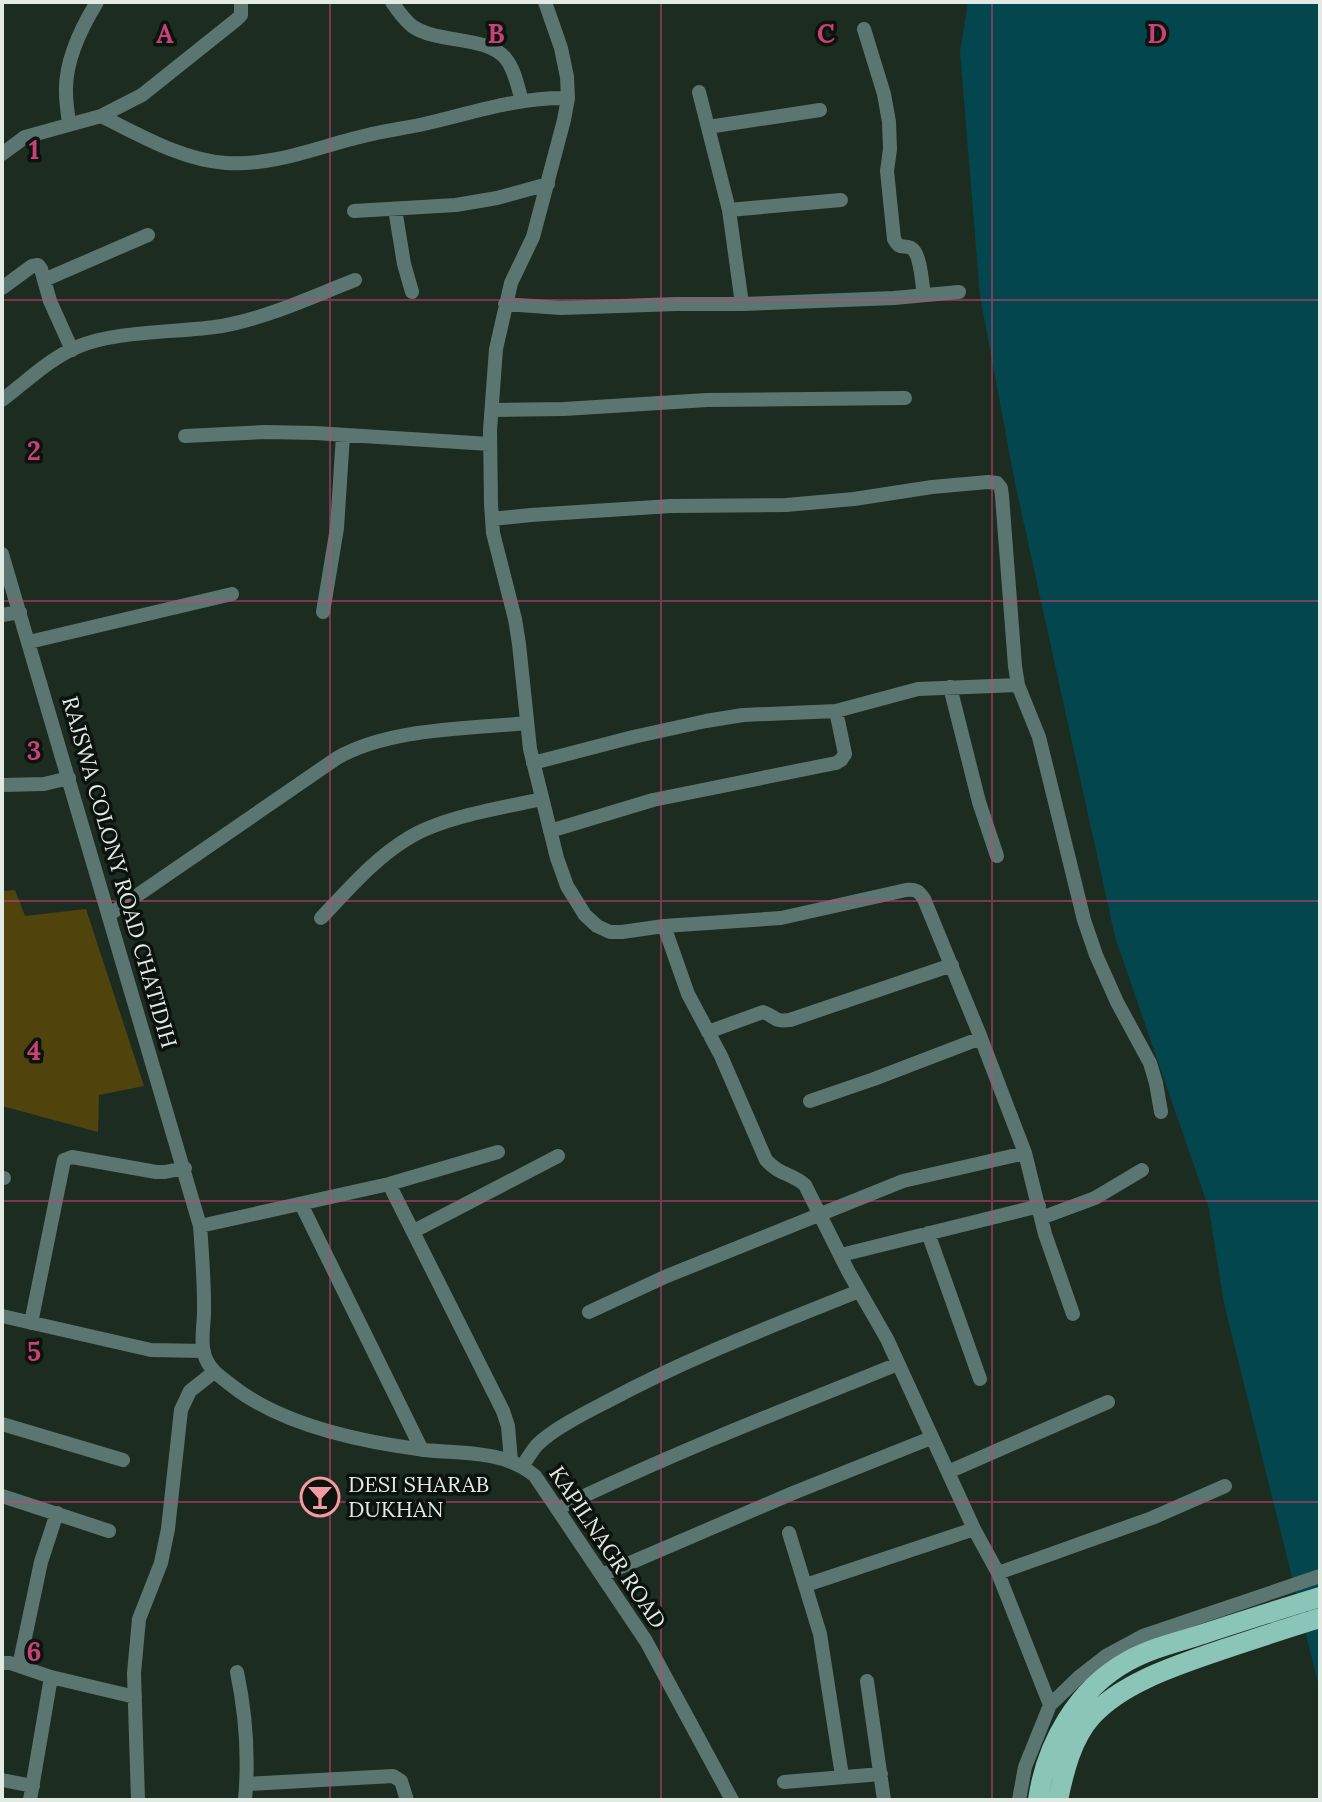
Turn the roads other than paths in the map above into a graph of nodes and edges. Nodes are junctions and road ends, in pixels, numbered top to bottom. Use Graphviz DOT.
graph roads {
  1 [pos="97,2"];
  2 [pos="241,2"];
  3 [pos="392,2"];
  4 [pos="545,2"];
  5 [pos="864,29"];
  6 [pos="699,92"];
  7 [pos="568,98"];
  8 [pos="522,101"];
  9 [pos="820,110"];
  10 [pos="101,116"];
  11 [pos="69,124"];
  12 [pos="708,127"];
  13 [pos="2,154"];
  14 [pos="548,184"];
  15 [pos="841,200"];
  16 [pos="395,209"];
  17 [pos="729,210"];
  18 [pos="354,211"];
  19 [pos="148,235"];
  20 [pos="44,280"];
  21 [pos="355,280"];
  22 [pos="2,288"];
  23 [pos="412,292"];
  24 [pos="959,292"];
  25 [pos="924,295"];
  26 [pos="505,304"];
  27 [pos="742,304"];
  28 [pos="72,350"];
  29 [pos="905,398"];
  30 [pos="2,400"];
  31 [pos="492,410"];
  32 [pos="343,435"];
  33 [pos="185,436"];
  34 [pos="490,444"];
  35 [pos="492,519"];
  36 [pos="2,554"];
  37 [pos="232,594"];
  38 [pos="20,612"];
  39 [pos="323,612"];
  40 [pos="2,615"];
  41 [pos="29,642"];
  42 [pos="1018,685"];
  43 [pos="950,687"];
  44 [pos="836,711"];
  45 [pos="527,723"];
  46 [pos="533,763"];
  47 [pos="69,778"];
  48 [pos="2,785"];
  49 [pos="542,799"];
  50 [pos="550,831"];
  51 [pos="997,856"];
  52 [pos="110,914"];
  53 [pos="321,918"];
  54 [pos="664,926"];
  55 [pos="952,965"];
  56 [pos="708,1032"];
  57 [pos="981,1038"];
  58 [pos="810,1101"];
  59 [pos="1161,1112"];
  60 [pos="498,1152"];
  61 [pos="1025,1153"];
  62 [pos="558,1156"];
  63 [pos="185,1168"];
  64 [pos="1142,1170"];
  65 [pos="389,1184"];
  66 [pos="301,1204"];
  67 [pos="1040,1212"];
  68 [pos="821,1214"];
  69 [pos="200,1226"];
  70 [pos="414,1231"];
  71 [pos="928,1233"];
  72 [pos="841,1255"];
  73 [pos="859,1291"];
  74 [pos="589,1312"];
  75 [pos="1073,1314"];
  76 [pos="2,1316"];
  77 [pos="31,1323"];
  78 [pos="204,1351"];
  79 [pos="898,1364"];
  80 [pos="214,1372"];
  81 [pos="980,1379"];
  82 [pos="1108,1402"];
  83 [pos="2,1424"];
  84 [pos="931,1438"];
  85 [pos="422,1450"];
  86 [pos="123,1460"];
  87 [pos="517,1463"];
  88 [pos="948,1472"];
  89 [pos="1225,1486"];
  90 [pos="2,1496"];
  91 [pos="557,1509"];
  92 [pos="57,1513"];
  93 [pos="974,1529"];
  94 [pos="109,1531"];
  95 [pos="789,1533"];
  96 [pos="998,1573"];
  97 [pos="602,1575"];
  98 [pos="1320,1576"];
  99 [pos="806,1585"];
  100 [pos="1320,1597"];
  101 [pos="1320,1618"];
  102 [pos="1263,1625"];
  103 [pos="2,1663"];
  104 [pos="19,1666"];
  105 [pos="237,1672"];
  106 [pos="51,1677"];
  107 [pos="867,1681"];
  108 [pos="135,1697"];
  109 [pos="1050,1705"];
  110 [pos="881,1774"];
  111 [pos="842,1776"];
  112 [pos="2,1780"];
  113 [pos="784,1782"];
  114 [pos="247,1784"];
  115 [pos="31,1793"];
  116 [pos="138,1800"];
  117 [pos="245,1800"];
  118 [pos="407,1800"];
  119 [pos="732,1800"];
  120 [pos="884,1800"];
  121 [pos="1019,1800"];
  122 [pos="1038,1800"];
  123 [pos="1058,1800"];
  1 -- 11 [label="street"];
  2 -- 10 [label="street"];
  3 -- 8 [label="street"];
  4 -- 7 [label="street"];
  5 -- 25 [label="street"];
  6 -- 12 [label="street"];
  7 -- 8 [label="street"];
  7 -- 14 [label="street"];
  8 -- 10 [label="street"];
  9 -- 12 [label="street"];
  10 -- 11 [label="street"];
  11 -- 13 [label="street"];
  12 -- 17 [label="street"];
  14 -- 16 [label="street"];
  14 -- 26 [label="street"];
  15 -- 17 [label="street"];
  16 -- 18 [label="street"];
  16 -- 23 [label="street"];
  17 -- 27 [label="street"];
  19 -- 20 [label="street"];
  20 -- 22 [label="street"];
  20 -- 28 [label="street"];
  21 -- 28 [label="street"];
  24 -- 25 [label="street"];
  25 -- 27 [label="street"];
  26 -- 27 [label="street"];
  26 -- 31 [label="street"];
  28 -- 30 [label="street"];
  29 -- 31 [label="street"];
  31 -- 34 [label="street"];
  32 -- 33 [label="street"];
  32 -- 34 [label="street"];
  32 -- 39 [label="street"];
  34 -- 35 [label="street"];
  35 -- 42 [label="street"];
  35 -- 45 [label="street"];
  36 -- 38 [label="street, RAJSWA COLONY ROAD CHATIDIH"];
  37 -- 41 [label="street"];
  38 -- 40 [label="street"];
  38 -- 41 [label="street, RAJSWA COLONY ROAD CHATIDIH"];
  41 -- 47 [label="street, RAJSWA COLONY ROAD CHATIDIH"];
  42 -- 43 [label="street"];
  42 -- 59 [label="street"];
  43 -- 44 [label="street"];
  43 -- 51 [label="street"];
  44 -- 46 [label="street"];
  44 -- 50 [label="street"];
  45 -- 46 [label="street"];
  45 -- 52 [label="street"];
  46 -- 49 [label="street"];
  47 -- 48 [label="street"];
  47 -- 52 [label="street, RAJSWA COLONY ROAD CHATIDIH"];
  49 -- 50 [label="street"];
  49 -- 53 [label="street"];
  50 -- 54 [label="street"];
  52 -- 63 [label="street, RAJSWA COLONY ROAD CHATIDIH"];
  54 -- 55 [label="street"];
  54 -- 56 [label="street"];
  55 -- 56 [label="street"];
  55 -- 57 [label="street"];
  56 -- 68 [label="street"];
  57 -- 58 [label="street"];
  57 -- 61 [label="street"];
  60 -- 65 [label="street"];
  61 -- 67 [label="street"];
  61 -- 68 [label="street"];
  62 -- 70 [label="street"];
  63 -- 69 [label="street, RAJSWA COLONY ROAD CHATIDIH"];
  63 -- 77 [label="street"];
  64 -- 67 [label="street"];
  65 -- 66 [label="street"];
  65 -- 70 [label="street"];
  66 -- 69 [label="street"];
  66 -- 85 [label="street"];
  67 -- 71 [label="street"];
  67 -- 75 [label="street"];
  68 -- 72 [label="street"];
  68 -- 74 [label="street"];
  69 -- 78 [label="street"];
  70 -- 87 [label="street"];
  71 -- 72 [label="street"];
  71 -- 81 [label="street"];
  72 -- 73 [label="street"];
  73 -- 79 [label="street"];
  73 -- 87 [label="street"];
  76 -- 77 [label="street"];
  77 -- 78 [label="street"];
  78 -- 80 [label="street"];
  79 -- 84 [label="street"];
  79 -- 91 [label="street"];
  80 -- 85 [label="street"];
  80 -- 108 [label="street"];
  82 -- 88 [label="street"];
  83 -- 86 [label="street"];
  84 -- 88 [label="street"];
  84 -- 97 [label="street"];
  85 -- 87 [label="street"];
  87 -- 91 [label="street, KAPILNAGR ROAD"];
  88 -- 93 [label="street"];
  89 -- 96 [label="street"];
  90 -- 92 [label="street"];
  91 -- 97 [label="street, KAPILNAGR ROAD"];
  92 -- 94 [label="street"];
  92 -- 104 [label="street"];
  93 -- 96 [label="street"];
  93 -- 99 [label="street"];
  95 -- 99 [label="street"];
  96 -- 109 [label="street"];
  97 -- 119 [label="street, KAPILNAGR ROAD"];
  98 -- 109 [label="street"];
  99 -- 111 [label="street"];
  100 -- 102 [label="main road"];
  101 -- 102 [label="main road"];
  102 -- 122 [label="main road"];
  102 -- 123 [label="main road"];
  103 -- 104 [label="street"];
  104 -- 106 [label="street"];
  105 -- 114 [label="street"];
  106 -- 108 [label="street"];
  106 -- 115 [label="street"];
  107 -- 110 [label="street"];
  108 -- 116 [label="street"];
  109 -- 121 [label="street"];
  110 -- 111 [label="street"];
  110 -- 120 [label="street"];
  111 -- 113 [label="street"];
  112 -- 115 [label="street"];
  114 -- 117 [label="street"];
  114 -- 118 [label="street"];
}
